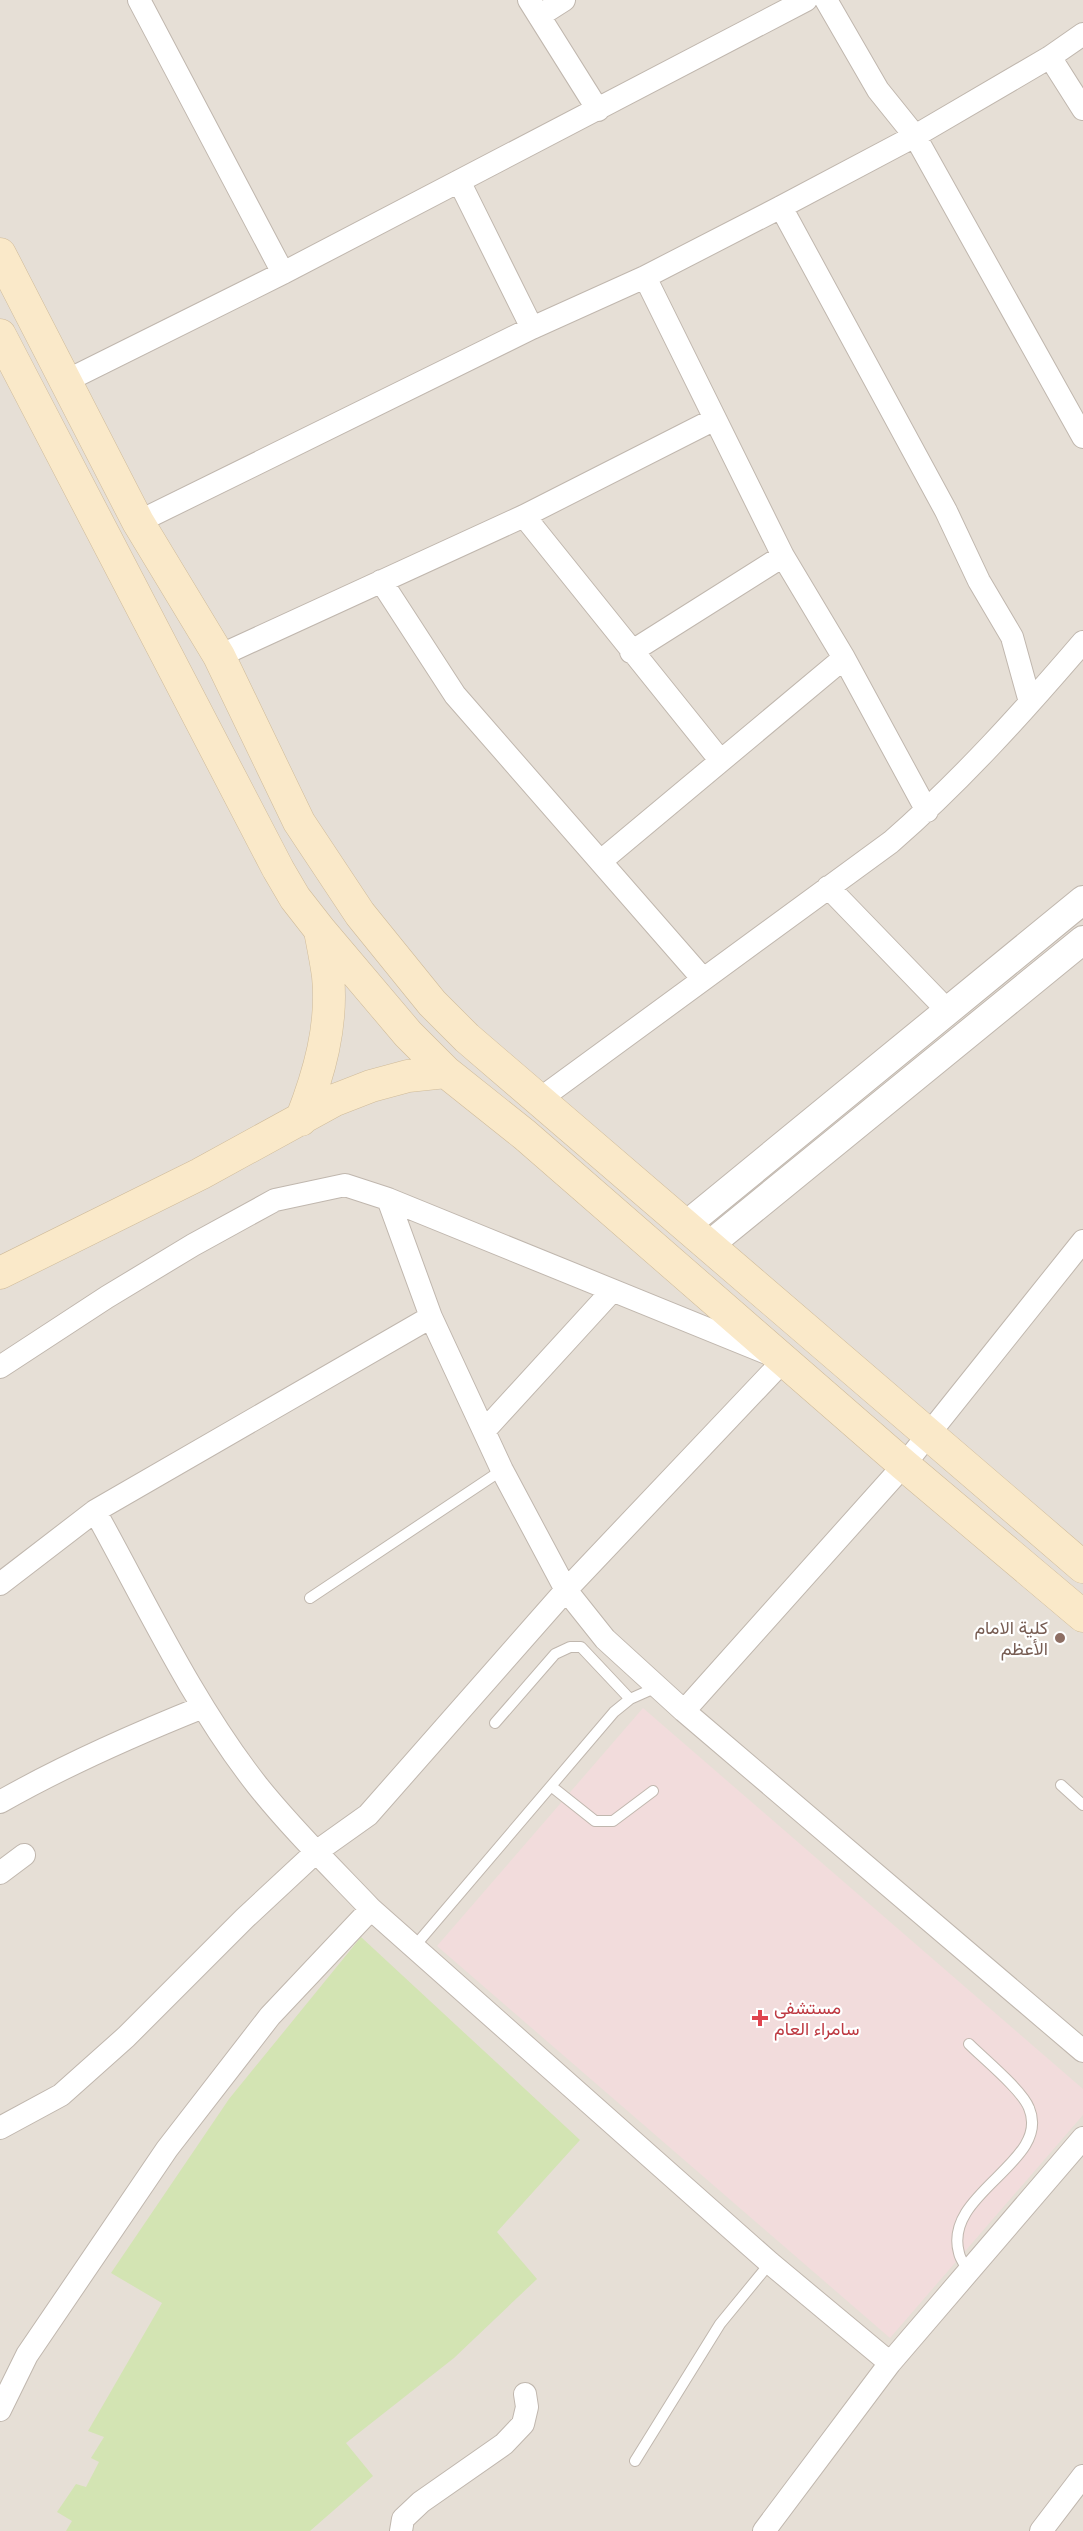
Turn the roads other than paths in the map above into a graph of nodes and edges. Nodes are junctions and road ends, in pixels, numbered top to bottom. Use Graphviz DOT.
graph roads {
  1 [pos="139,0"];
  2 [pos="564,0"];
  3 [pos="806,0"];
  4 [pos="826,0"];
  5 [pos="534,8"];
  6 [pos="1083,34"];
  7 [pos="1050,57"];
  8 [pos="1083,109"];
  9 [pos="598,110"];
  10 [pos="915,136"];
  11 [pos="459,182"];
  12 [pos="781,207"];
  13 [pos="0,254"];
  14 [pos="283,273"];
  15 [pos="645,277"];
  16 [pos="532,328"];
  17 [pos="0,335"];
  18 [pos="66,381"];
  19 [pos="715,419"];
  20 [pos="1083,436"];
  21 [pos="524,516"];
  22 [pos="138,522"];
  23 [pos="783,556"];
  24 [pos="381,581"];
  25 [pos="1083,642"];
  26 [pos="631,652"];
  27 [pos="219,656"];
  28 [pos="844,658"];
  29 [pos="1030,702"];
  30 [pos="245,710"];
  31 [pos="206,729"];
  32 [pos="720,760"];
  33 [pos="927,811"];
  34 [pos="601,861"];
  35 [pos="828,887"];
  36 [pos="1083,900"];
  37 [pos="320,930"];
  38 [pos="1083,940"];
  39 [pos="702,979"];
  40 [pos="947,1010"];
  41 [pos="446,1072"];
  42 [pos="540,1099"];
  43 [pos="301,1120"];
  44 [pos="388,1199"];
  45 [pos="696,1236"];
  46 [pos="1083,1241"];
  47 [pos="0,1273"];
  48 [pos="612,1291"];
  49 [pos="431,1317"];
  50 [pos="784,1360"];
  51 [pos="0,1367"];
  52 [pos="484,1431"];
  53 [pos="930,1434"];
  54 [pos="904,1465"];
  55 [pos="502,1470"];
  56 [pos="95,1511"];
  57 [pos="1083,1567"];
  58 [pos="0,1584"];
  59 [pos="566,1590"];
  60 [pos="310,1598"];
  61 [pos="1083,1616"];
  62 [pos="658,1687"];
  63 [pos="630,1699"];
  64 [pos="203,1707"];
  65 [pos="684,1711"];
  66 [pos="495,1723"];
  67 [pos="1061,1785"];
  68 [pos="550,1786"];
  69 [pos="653,1791"];
  70 [pos="0,1802"];
  71 [pos="1083,1804"];
  72 [pos="316,1852"];
  73 [pos="24,1855"];
  74 [pos="0,1873"];
  75 [pos="371,1909"];
  76 [pos="414,1947"];
  77 [pos="969,2044"];
  78 [pos="1083,2051"];
  79 [pos="0,2128"];
  80 [pos="1083,2138"];
  81 [pos="770,2263"];
  82 [pos="968,2270"];
  83 [pos="890,2363"];
  84 [pos="525,2394"];
  85 [pos="0,2410"];
  86 [pos="635,2461"];
  87 [pos="1083,2476"];
  88 [pos="400,2531"];
  89 [pos="764,2531"];
  90 [pos="1041,2531"];
  1 -- 14 [label="street"];
  2 -- 5 [label="street"];
  3 -- 9 [label="street"];
  4 -- 10 [label="street"];
  5 -- 9 [label="street"];
  6 -- 7 [label="street"];
  7 -- 8 [label="street"];
  7 -- 10 [label="street"];
  9 -- 11 [label="street"];
  10 -- 12 [label="street"];
  10 -- 20 [label="street"];
  11 -- 14 [label="street"];
  11 -- 16 [label="street"];
  12 -- 15 [label="street"];
  12 -- 29 [label="street"];
  13 -- 18 [label="main road"];
  14 -- 18 [label="street"];
  15 -- 16 [label="street"];
  15 -- 19 [label="street"];
  16 -- 22 [label="street"];
  17 -- 31 [label="main road"];
  18 -- 22 [label="main road"];
  19 -- 21 [label="street"];
  19 -- 23 [label="street"];
  21 -- 24 [label="street"];
  21 -- 26 [label="street"];
  22 -- 27 [label="main road"];
  23 -- 26 [label="street"];
  23 -- 28 [label="street"];
  24 -- 27 [label="street"];
  24 -- 34 [label="street"];
  25 -- 29 [label="street"];
  26 -- 32 [label="street"];
  27 -- 30 [label="main road"];
  28 -- 32 [label="street"];
  28 -- 33 [label="street"];
  29 -- 33 [label="street"];
  30 -- 31 [label="main road"];
  30 -- 42 [label="main road"];
  31 -- 37 [label="main road"];
  32 -- 34 [label="street"];
  33 -- 35 [label="street"];
  34 -- 39 [label="street"];
  35 -- 39 [label="street"];
  35 -- 40 [label="street"];
  36 -- 40 [label="street"];
  37 -- 41 [label="main road"];
  37 -- 43 [label="main road"];
  38 -- 45 [label="street"];
  39 -- 42 [label="street"];
  40 -- 45 [label="street"];
  41 -- 43 [label="main road"];
  41 -- 50 [label="main road"];
  42 -- 45 [label="main road"];
  43 -- 47 [label="main road"];
  44 -- 48 [label="street"];
  44 -- 49 [label="street"];
  44 -- 51 [label="street"];
  45 -- 53 [label="main road"];
  46 -- 53 [label="street"];
  48 -- 50 [label="street"];
  48 -- 52 [label="street"];
  49 -- 52 [label="street"];
  49 -- 56 [label="street"];
  50 -- 54 [label="main road"];
  50 -- 59 [label="street"];
  52 -- 55 [label="street"];
  53 -- 54 [label="street"];
  53 -- 57 [label="main road"];
  54 -- 61 [label="main road"];
  54 -- 65 [label="street"];
  55 -- 59 [label="street"];
  55 -- 60 [label="lane"];
  56 -- 58 [label="street"];
  56 -- 64 [label="street"];
  59 -- 62 [label="street"];
  59 -- 72 [label="street"];
  62 -- 63 [label="lane"];
  62 -- 65 [label="street"];
  63 -- 66 [label="lane"];
  63 -- 68 [label="lane"];
  64 -- 70 [label="street"];
  64 -- 72 [label="street"];
  65 -- 78 [label="street"];
  67 -- 71 [label="lane"];
  68 -- 69 [label="lane"];
  68 -- 76 [label="lane"];
  72 -- 75 [label="street"];
  72 -- 79 [label="street"];
  73 -- 74 [label="street"];
  75 -- 76 [label="street"];
  75 -- 85 [label="street"];
  76 -- 81 [label="street"];
  77 -- 82 [label="lane"];
  80 -- 82 [label="street"];
  81 -- 83 [label="street"];
  81 -- 86 [label="lane"];
  82 -- 83 [label="street"];
  83 -- 89 [label="street"];
  84 -- 88 [label="street"];
  87 -- 90 [label="street"];
}
